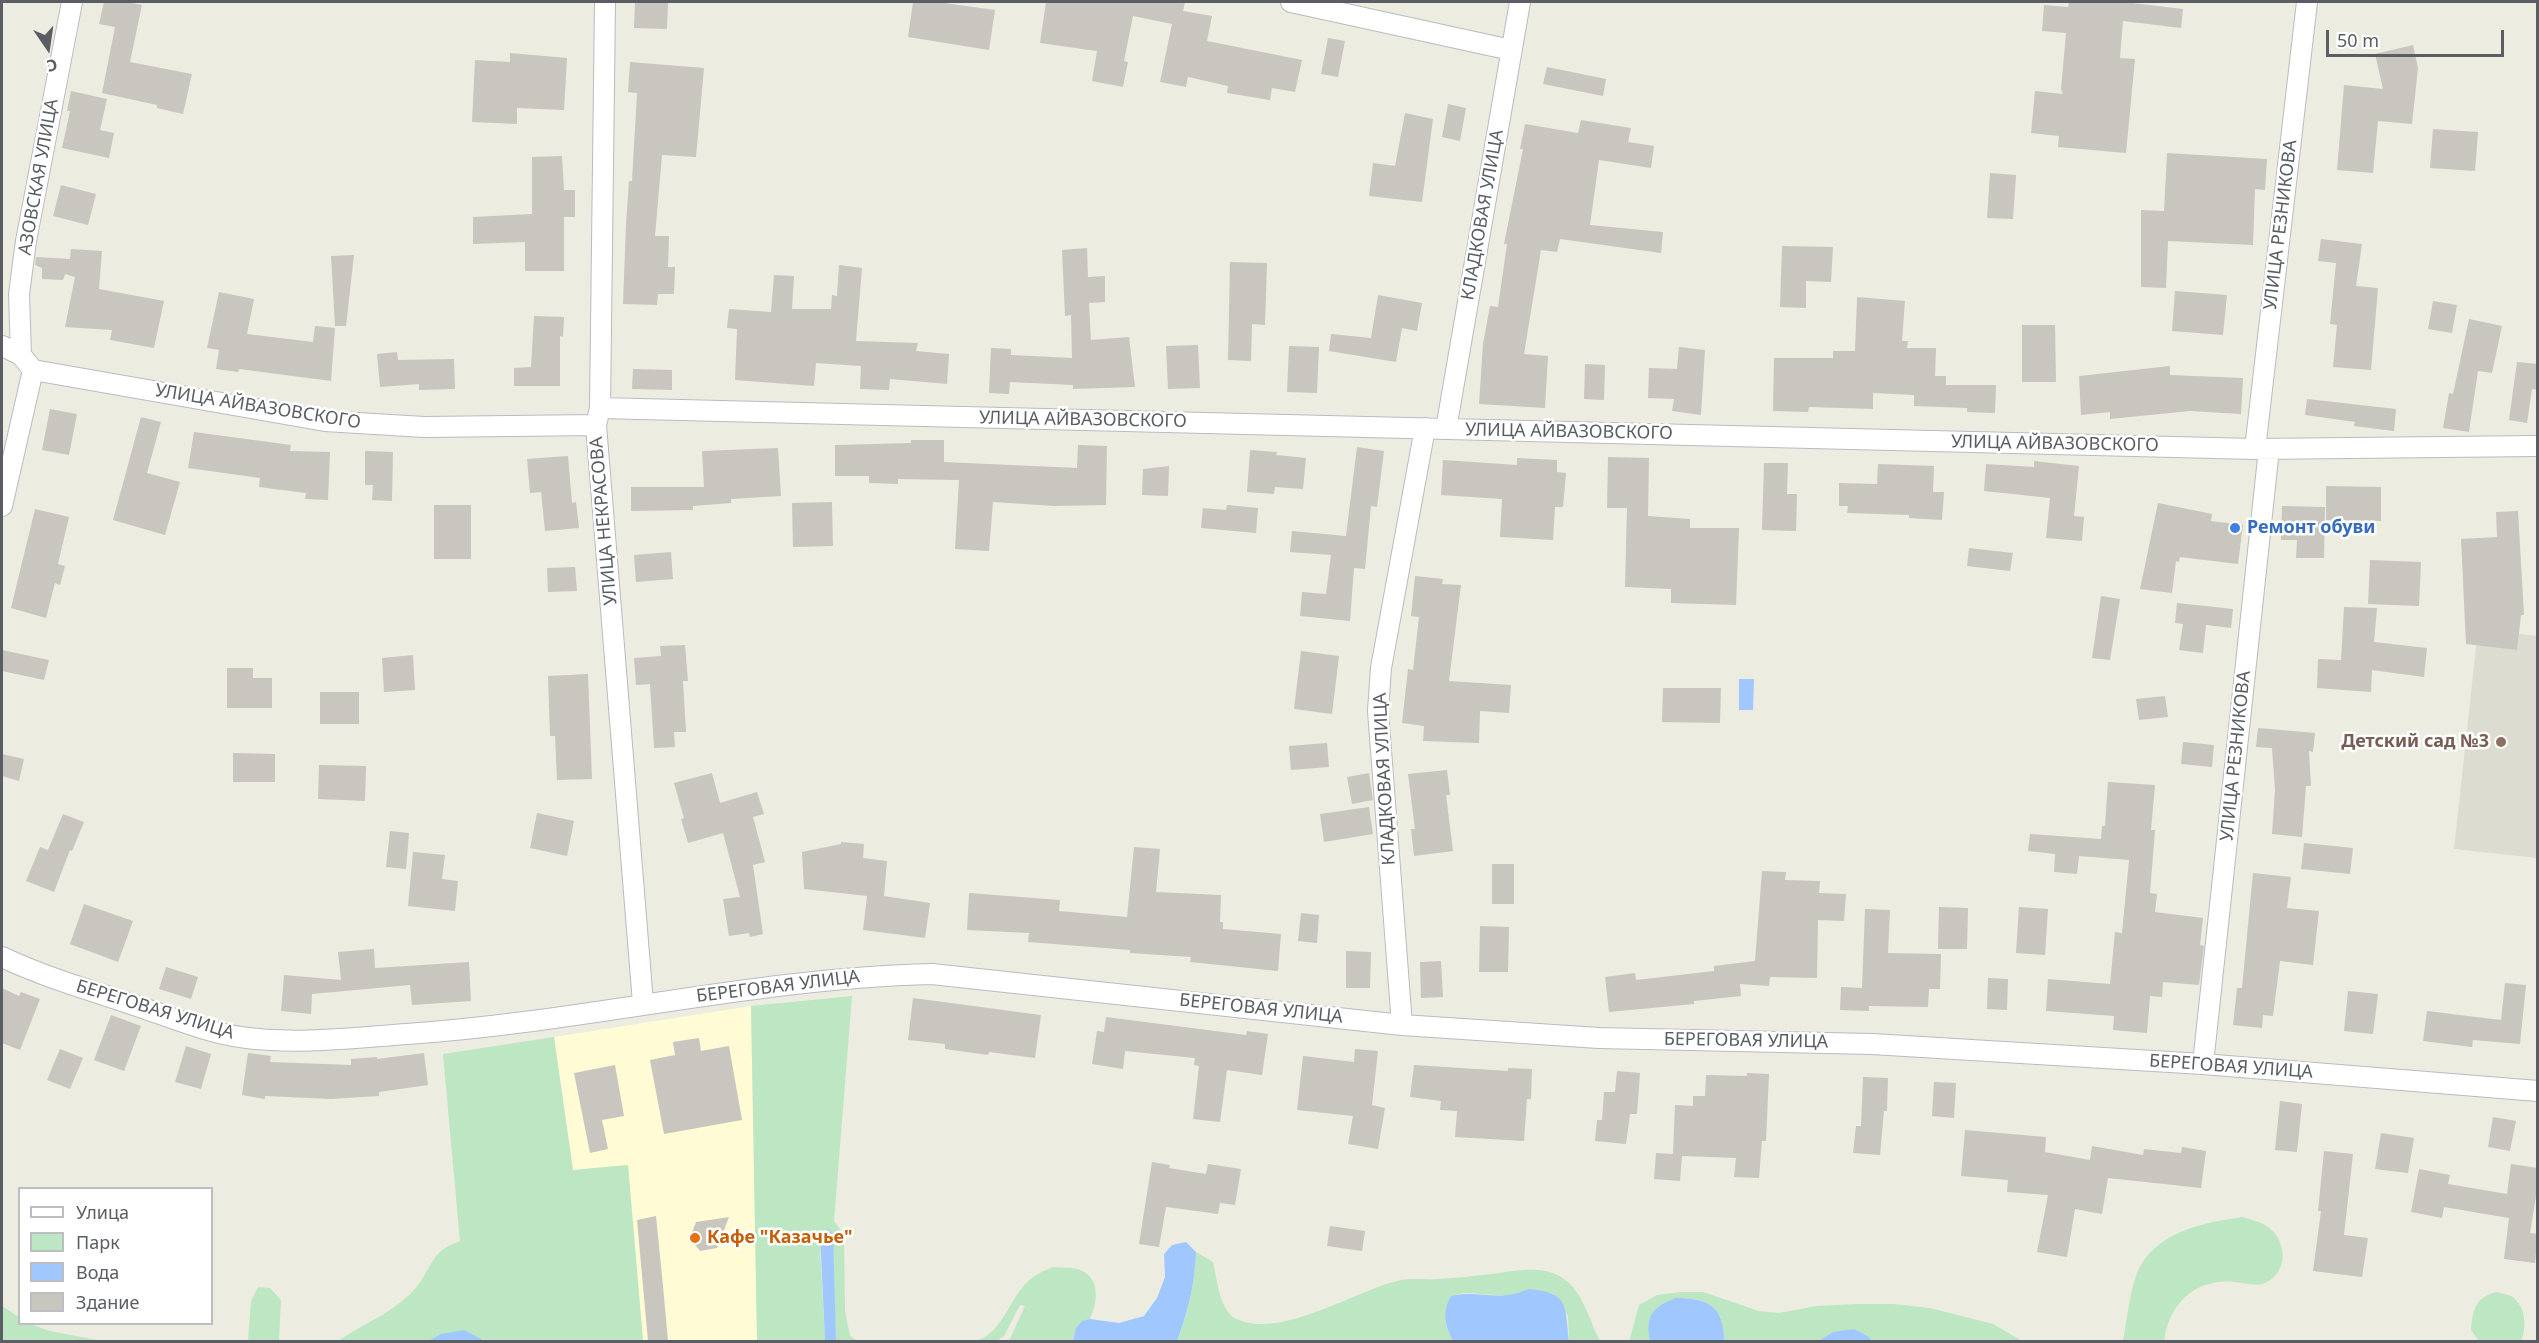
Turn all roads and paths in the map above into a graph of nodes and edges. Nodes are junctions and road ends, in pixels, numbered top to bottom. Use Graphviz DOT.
graph roads {
  1 [pos="72,2"];
  2 [pos="605,2"];
  3 [pos="1291,2"];
  4 [pos="1520,2"];
  5 [pos="2307,2"];
  6 [pos="1511,50"];
  7 [pos="2,346"];
  8 [pos="27,362"];
  9 [pos="598,416"];
  10 [pos="1425,428"];
  11 [pos="1446,429"];
  12 [pos="2538,446"];
  13 [pos="2262,449"];
  14 [pos="2,506"];
  15 [pos="2,957"];
  16 [pos="643,1003"];
  17 [pos="1402,1025"];
  18 [pos="2203,1064"];
  19 [pos="2538,1091"];
  1 -- 8 [label="street, АЗОВСКАЯ УЛИЦА"];
  2 -- 9 [label="street, УЛИЦА НЕКРАСОВА"];
  3 -- 6 [label="street"];
  4 -- 6 [label="street, КЛАДКОВАЯ УЛИЦА"];
  5 -- 13 [label="street, УЛИЦА РЕЗНИКОВА"];
  6 -- 11 [label="street, КЛАДКОВАЯ УЛИЦА"];
  7 -- 8 [label="street, УЛИЦА АЙВАЗОВСКОГО"];
  8 -- 9 [label="street, УЛИЦА АЙВАЗОВСКОГО"];
  8 -- 14 [label="street, АЗОВСКАЯ УЛИЦА"];
  9 -- 10 [label="street, УЛИЦА АЙВАЗОВСКОГО"];
  9 -- 16 [label="street, УЛИЦА НЕКРАСОВА"];
  10 -- 11 [label="street, УЛИЦА АЙВАЗОВСКОГО"];
  10 -- 17 [label="street, КЛАДКОВАЯ УЛИЦА"];
  11 -- 13 [label="street, УЛИЦА АЙВАЗОВСКОГО"];
  12 -- 13 [label="street, УЛИЦА АЙВАЗОВСКОГО"];
  13 -- 18 [label="street, УЛИЦА РЕЗНИКОВА"];
  15 -- 16 [label="street, БЕРЕГОВАЯ УЛИЦА"];
  16 -- 17 [label="street, БЕРЕГОВАЯ УЛИЦА"];
  17 -- 18 [label="street, БЕРЕГОВАЯ УЛИЦА"];
  18 -- 19 [label="street, БЕРЕГОВАЯ УЛИЦА"];
}
